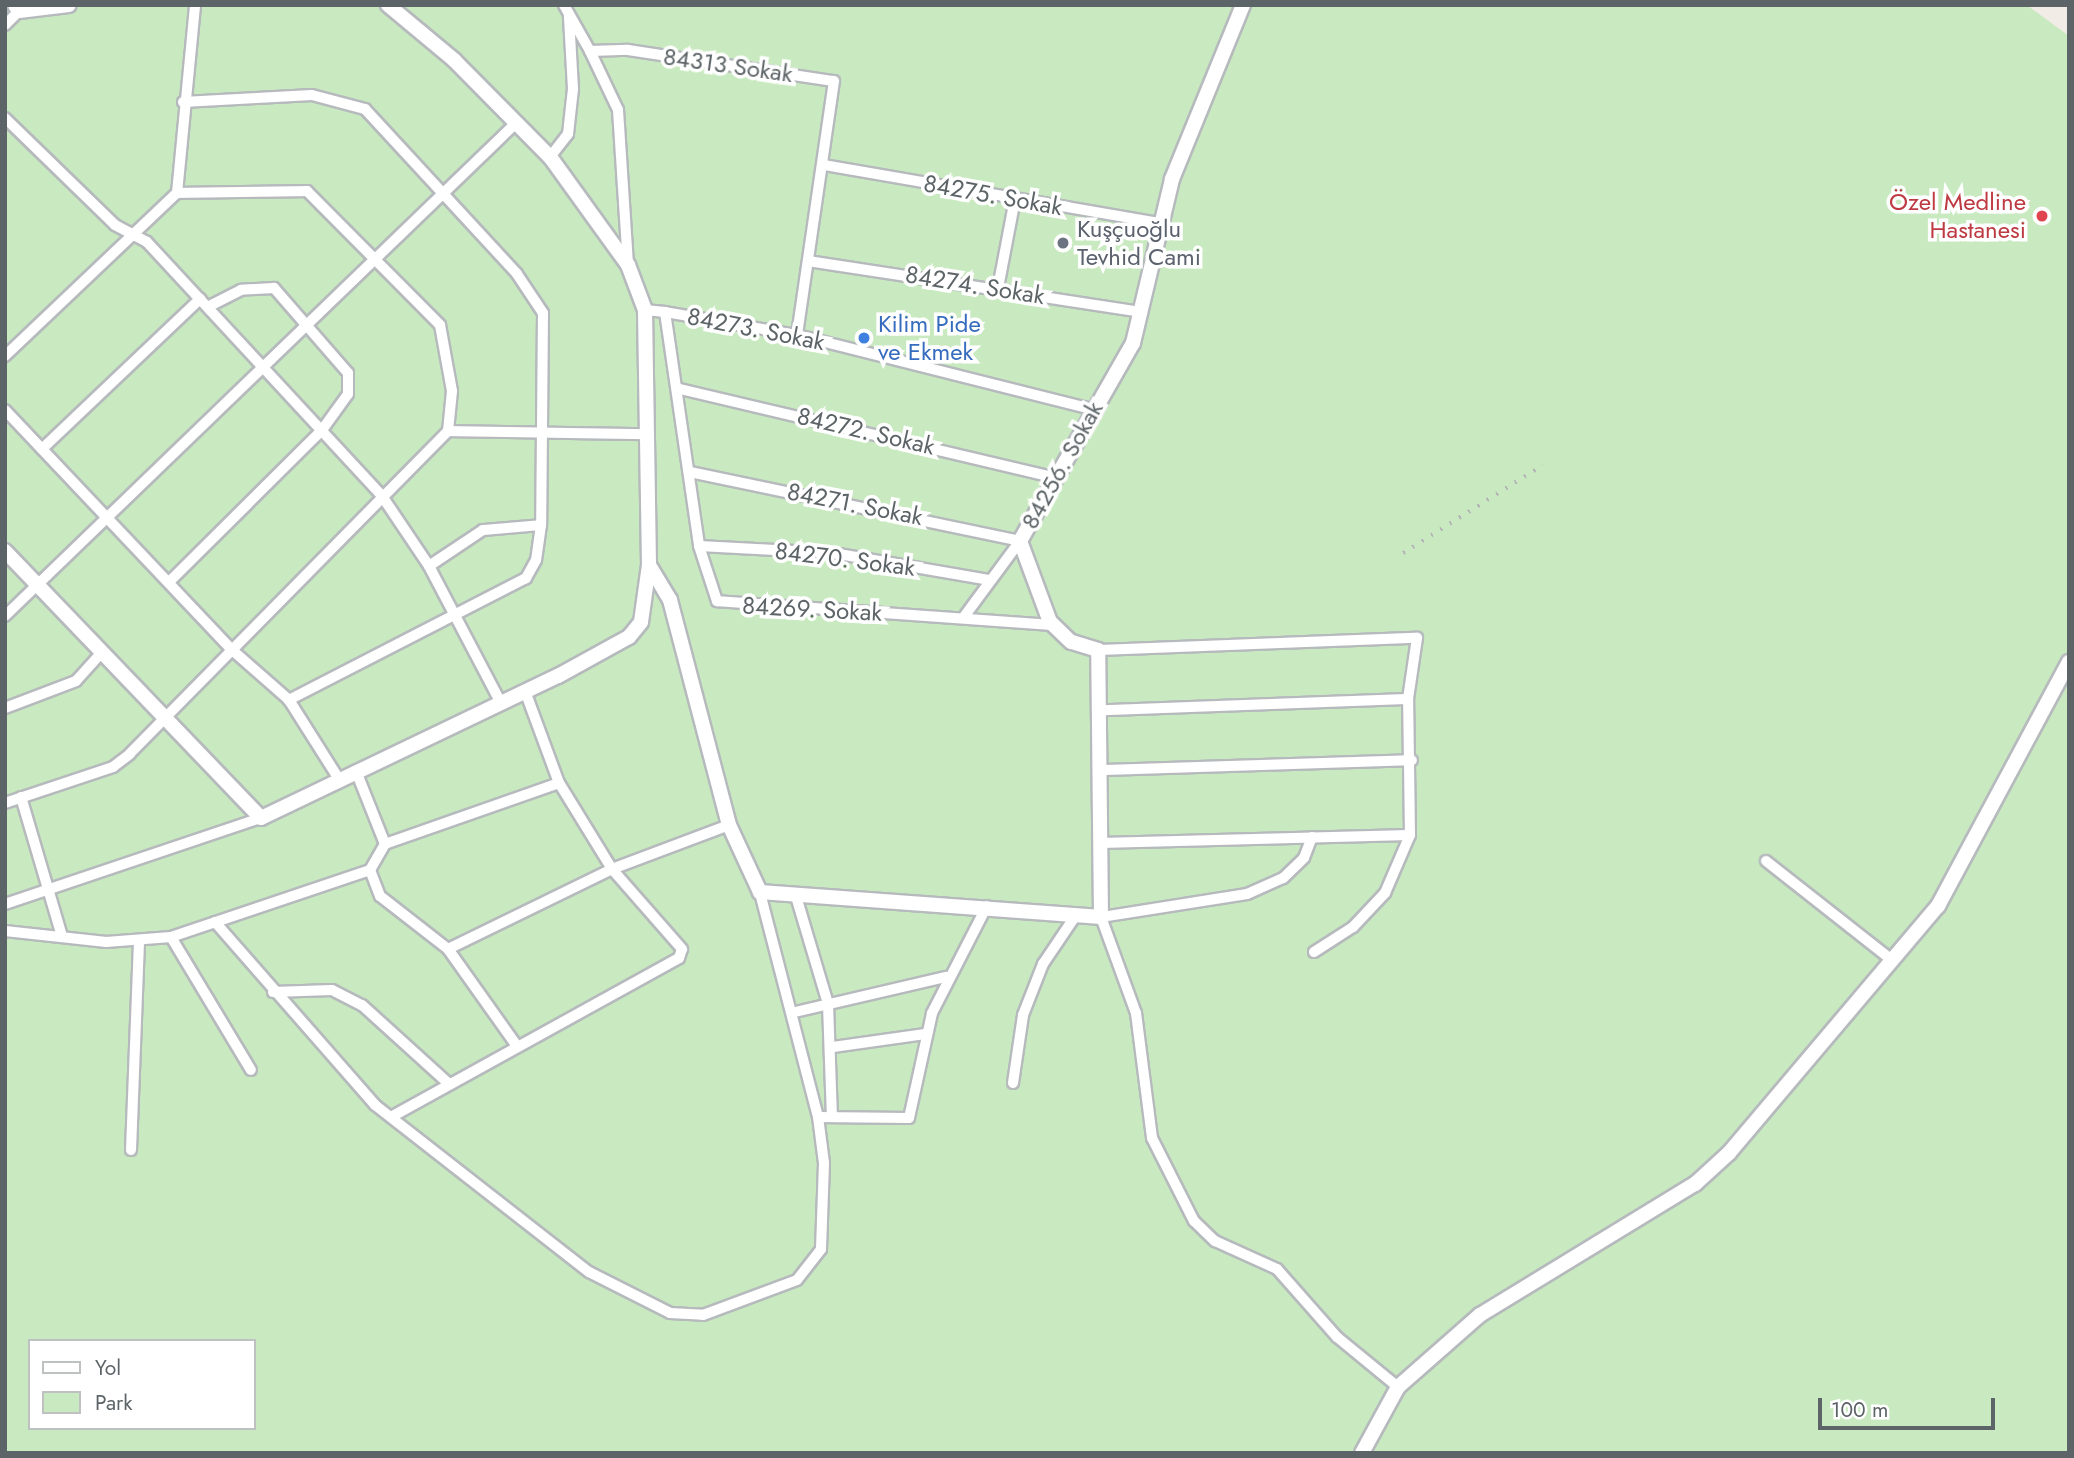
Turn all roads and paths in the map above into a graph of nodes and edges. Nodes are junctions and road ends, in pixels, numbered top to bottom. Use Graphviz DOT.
graph roads {
  1 [pos="69,5"];
  2 [pos="195,5"];
  3 [pos="388,5"];
  4 [pos="1243,5"];
  5 [pos="17,8"];
  6 [pos="566,9"];
  7 [pos="5,26"];
  8 [pos="590,51"];
  9 [pos="183,102"];
  10 [pos="7,122"];
  11 [pos="517,122"];
  12 [pos="550,157"];
  13 [pos="824,165"];
  14 [pos="442,189"];
  15 [pos="177,193"];
  16 [pos="1014,199"];
  17 [pos="1161,223"];
  18 [pos="134,234"];
  19 [pos="376,255"];
  20 [pos="808,261"];
  21 [pos="628,265"];
  22 [pos="998,288"];
  23 [pos="204,303"];
  24 [pos="645,310"];
  25 [pos="665,312"];
  26 [pos="1142,312"];
  27 [pos="305,325"];
  28 [pos="797,335"];
  29 [pos="5,356"];
  30 [pos="263,363"];
  31 [pos="680,389"];
  32 [pos="1091,409"];
  33 [pos="5,410"];
  34 [pos="322,430"];
  35 [pos="542,430"];
  36 [pos="448,431"];
  37 [pos="643,434"];
  38 [pos="42,449"];
  39 [pos="690,472"];
  40 [pos="1051,477"];
  41 [pos="382,496"];
  42 [pos="105,514"];
  43 [pos="541,525"];
  44 [pos="1020,541"];
  45 [pos="699,546"];
  46 [pos="5,551"];
  47 [pos="649,565"];
  48 [pos="429,566"];
  49 [pos="989,580"];
  50 [pos="169,582"];
  51 [pos="37,585"];
  52 [pos="5,615"];
  53 [pos="456,618"];
  54 [pos="963,618"];
  55 [pos="1054,625"];
  56 [pos="231,649"];
  57 [pos="1098,650"];
  58 [pos="101,653"];
  59 [pos="2069,662"];
  60 [pos="525,691"];
  61 [pos="1408,699"];
  62 [pos="289,700"];
  63 [pos="502,703"];
  64 [pos="5,708"];
  65 [pos="1101,710"];
  66 [pos="165,720"];
  67 [pos="1412,760"];
  68 [pos="1102,770"];
  69 [pos="356,771"];
  70 [pos="339,779"];
  71 [pos="559,783"];
  72 [pos="20,797"];
  73 [pos="5,803"];
  74 [pos="261,818"];
  75 [pos="729,825"];
  76 [pos="1410,835"];
  77 [pos="1312,837"];
  78 [pos="1100,843"];
  79 [pos="385,844"];
  80 [pos="1766,862"];
  81 [pos="612,869"];
  82 [pos="370,870"];
  83 [pos="48,886"];
  84 [pos="760,892"];
  85 [pos="795,893"];
  86 [pos="5,904"];
  87 [pos="988,906"];
  88 [pos="1101,916"];
  89 [pos="1074,918"];
  90 [pos="215,922"];
  91 [pos="5,930"];
  92 [pos="61,933"];
  93 [pos="171,937"];
  94 [pos="139,941"];
  95 [pos="447,949"];
  96 [pos="1314,952"];
  97 [pos="1892,960"];
  98 [pos="946,977"];
  99 [pos="273,992"];
  100 [pos="828,1004"];
  101 [pos="795,1012"];
  102 [pos="925,1034"];
  103 [pos="517,1045"];
  104 [pos="833,1047"];
  105 [pos="251,1070"];
  106 [pos="1013,1083"];
  107 [pos="449,1084"];
  108 [pos="391,1117"];
  109 [pos="818,1117"];
  110 [pos="832,1118"];
  111 [pos="131,1150"];
  112 [pos="1398,1387"];
  113 [pos="1362,1453"];
  1 -- 5 [label="street"];
  2 -- 9 [label="street"];
  3 -- 11 [label="street"];
  4 -- 17 [label="street, 84256. Sokak"];
  5 -- 7 [label="street"];
  6 -- 8 [label="street"];
  6 -- 12 [label="street"];
  8 -- 13 [label="street, 84313 Sokak"];
  8 -- 21 [label="street"];
  9 -- 14 [label="street"];
  9 -- 15 [label="street"];
  10 -- 18 [label="street"];
  11 -- 12 [label="street"];
  11 -- 14 [label="street"];
  12 -- 21 [label="street"];
  13 -- 16 [label="street, 84275. Sokak"];
  13 -- 20 [label="street"];
  14 -- 19 [label="street"];
  14 -- 35 [label="street"];
  15 -- 18 [label="street"];
  15 -- 19 [label="street"];
  16 -- 17 [label="street, 84275. Sokak"];
  16 -- 22 [label="street"];
  17 -- 26 [label="street, 84256. Sokak"];
  18 -- 23 [label="street"];
  18 -- 29 [label="street"];
  19 -- 27 [label="street"];
  19 -- 36 [label="street"];
  20 -- 22 [label="street, 84274. Sokak"];
  20 -- 28 [label="street"];
  21 -- 24 [label="street"];
  22 -- 26 [label="street, 84274. Sokak"];
  23 -- 27 [label="street"];
  23 -- 30 [label="street"];
  23 -- 38 [label="street"];
  24 -- 25 [label="street"];
  24 -- 37 [label="street"];
  25 -- 28 [label="street, 84273. Sokak"];
  25 -- 31 [label="street, 84269. Sokak"];
  26 -- 32 [label="street, 84256. Sokak"];
  27 -- 30 [label="street"];
  27 -- 34 [label="street"];
  28 -- 32 [label="street, 84273. Sokak"];
  30 -- 34 [label="street"];
  30 -- 42 [label="street"];
  31 -- 39 [label="street, 84269. Sokak"];
  31 -- 40 [label="street, 84272. Sokak"];
  32 -- 40 [label="street, 84256. Sokak"];
  33 -- 38 [label="street"];
  34 -- 41 [label="street"];
  34 -- 50 [label="street"];
  35 -- 36 [label="street"];
  35 -- 37 [label="street"];
  35 -- 43 [label="street"];
  36 -- 41 [label="street"];
  37 -- 47 [label="street"];
  38 -- 42 [label="street"];
  39 -- 44 [label="street, 84271. Sokak"];
  39 -- 45 [label="street, 84269. Sokak"];
  40 -- 44 [label="street, 84256. Sokak"];
  41 -- 48 [label="street"];
  41 -- 56 [label="street"];
  42 -- 50 [label="street"];
  42 -- 51 [label="street"];
  43 -- 48 [label="street"];
  43 -- 53 [label="street"];
  44 -- 49 [label="street"];
  44 -- 55 [label="street, 84256. Sokak"];
  45 -- 49 [label="street, 84270. Sokak"];
  45 -- 54 [label="street, 84269. Sokak"];
  46 -- 51 [label="street"];
  47 -- 60 [label="street"];
  47 -- 75 [label="street"];
  48 -- 53 [label="street"];
  49 -- 54 [label="street"];
  50 -- 56 [label="street"];
  51 -- 52 [label="street"];
  51 -- 58 [label="street"];
  53 -- 62 [label="street"];
  53 -- 63 [label="street"];
  54 -- 55 [label="street, 84269. Sokak"];
  55 -- 57 [label="street"];
  56 -- 62 [label="street"];
  56 -- 66 [label="street"];
  57 -- 61 [label="street"];
  57 -- 65 [label="street"];
  58 -- 64 [label="street"];
  58 -- 66 [label="street"];
  59 -- 97 [label="street"];
  60 -- 63 [label="street"];
  60 -- 71 [label="street"];
  61 -- 65 [label="street"];
  61 -- 67 [label="street"];
  62 -- 70 [label="street"];
  63 -- 69 [label="street"];
  65 -- 68 [label="street"];
  66 -- 72 [label="street"];
  66 -- 74 [label="street"];
  67 -- 68 [label="street"];
  67 -- 76 [label="street"];
  68 -- 78 [label="street"];
  69 -- 70 [label="street"];
  69 -- 79 [label="street"];
  70 -- 74 [label="street"];
  71 -- 79 [label="street"];
  71 -- 81 [label="street"];
  72 -- 73 [label="street"];
  72 -- 83 [label="street"];
  74 -- 83 [label="street"];
  75 -- 81 [label="street"];
  75 -- 84 [label="street"];
  76 -- 77 [label="street"];
  76 -- 96 [label="street"];
  77 -- 78 [label="street"];
  77 -- 88 [label="street"];
  78 -- 88 [label="street"];
  79 -- 82 [label="street"];
  80 -- 97 [label="street"];
  81 -- 95 [label="street"];
  81 -- 103 [label="street"];
  82 -- 90 [label="street"];
  82 -- 95 [label="street"];
  83 -- 86 [label="street"];
  83 -- 92 [label="street"];
  84 -- 85 [label="street"];
  84 -- 101 [label="street"];
  85 -- 87 [label="street"];
  85 -- 100 [label="street"];
  87 -- 89 [label="street"];
  87 -- 98 [label="street"];
  88 -- 89 [label="street"];
  88 -- 112 [label="street"];
  89 -- 106 [label="street"];
  90 -- 93 [label="street"];
  90 -- 99 [label="street"];
  91 -- 92 [label="street"];
  92 -- 94 [label="street"];
  93 -- 94 [label="street"];
  93 -- 105 [label="street"];
  94 -- 111 [label="street"];
  95 -- 103 [label="street"];
  97 -- 112 [label="street"];
  98 -- 100 [label="street"];
  98 -- 102 [label="street"];
  99 -- 107 [label="street"];
  99 -- 108 [label="street"];
  100 -- 101 [label="street"];
  100 -- 104 [label="street"];
  101 -- 109 [label="street"];
  102 -- 104 [label="street"];
  102 -- 110 [label="street"];
  103 -- 107 [label="street"];
  104 -- 110 [label="street"];
  107 -- 108 [label="street"];
  108 -- 109 [label="street"];
  109 -- 110 [label="street"];
  112 -- 113 [label="street"];
}
